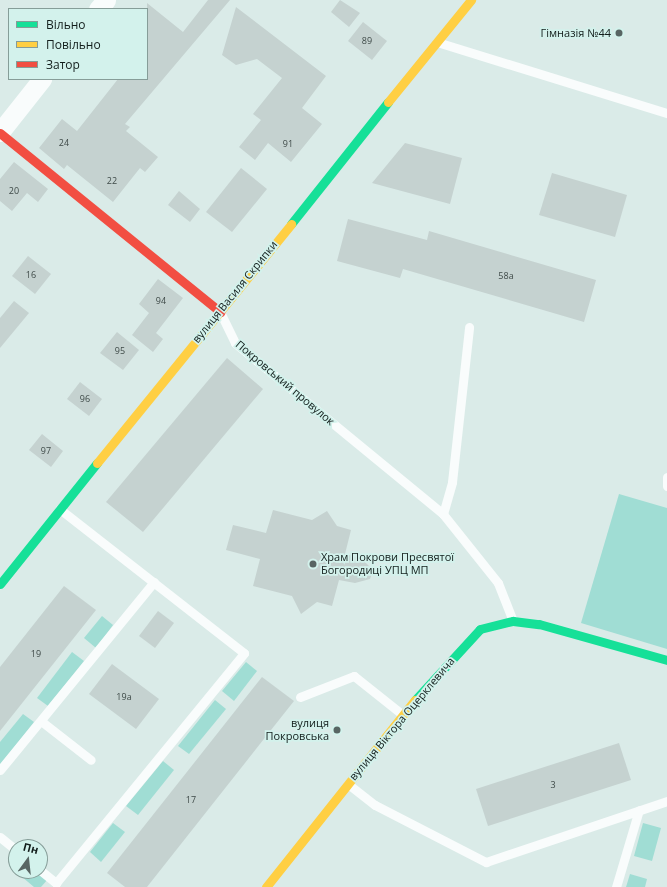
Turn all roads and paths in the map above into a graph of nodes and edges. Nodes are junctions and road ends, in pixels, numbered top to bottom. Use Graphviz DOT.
graph roads {
  1 [pos="106,0"];
  2 [pos="471,0"];
  3 [pos="99,8"];
  4 [pos="435,41"];
  5 [pos="41,80"];
  6 [pos="667,113"];
  7 [pos="0,132"];
  8 [pos="220,312"];
  9 [pos="469,327"];
  10 [pos="667,477"];
  11 [pos="667,486"];
  12 [pos="59,508"];
  13 [pos="443,514"];
  14 [pos="154,582"];
  15 [pos="0,584"];
  16 [pos="513,621"];
  17 [pos="667,660"];
  18 [pos="300,696"];
  19 [pos="403,714"];
  20 [pos="41,720"];
  21 [pos="91,760"];
  22 [pos="0,770"];
  23 [pos="348,784"];
  24 [pos="667,801"];
  25 [pos="639,810"];
  26 [pos="0,837"];
  27 [pos="8,844"];
  28 [pos="55,885"];
  29 [pos="266,887"];
  30 [pos="616,887"];
  1 -- 3 [label="street"];
  2 -- 4 [label="street, вулиця Василя Скрипки"];
  4 -- 6 [label="lane"];
  4 -- 8 [label="street, вулиця Василя Скрипки"];
  5 -- 7 [label="street"];
  7 -- 8 [label="street, Покровський провулок"];
  8 -- 12 [label="street, вулиця Василя Скрипки"];
  8 -- 13 [label="lane, Покровський провулок"];
  9 -- 13 [label="lane"];
  10 -- 11 [label="lane"];
  12 -- 14 [label="lane"];
  12 -- 15 [label="street, вулиця Василя Скрипки"];
  13 -- 16 [label="lane, Покровський провулок"];
  14 -- 20 [label="lane"];
  14 -- 28 [label="lane"];
  16 -- 17 [label="street, вулиця Віктора Оцерклевича"];
  16 -- 19 [label="street, вулиця Віктора Оцерклевича"];
  18 -- 19 [label="lane"];
  19 -- 23 [label="street, вулиця Віктора Оцерклевича"];
  20 -- 21 [label="lane"];
  20 -- 22 [label="lane"];
  23 -- 25 [label="lane"];
  23 -- 29 [label="street, вулиця Віктора Оцерклевича"];
  24 -- 25 [label="lane"];
  25 -- 30 [label="lane"];
  26 -- 27 [label="lane"];
}
